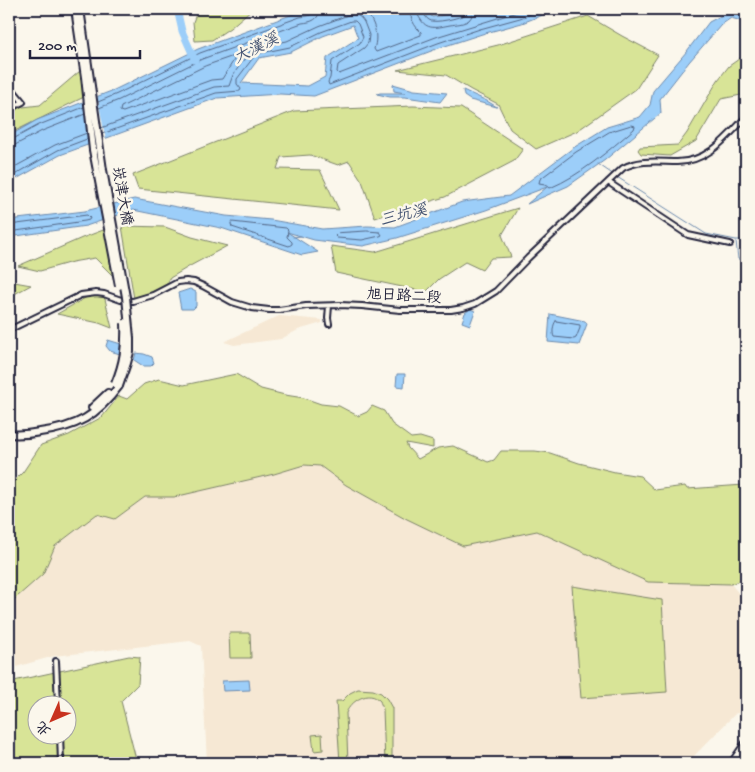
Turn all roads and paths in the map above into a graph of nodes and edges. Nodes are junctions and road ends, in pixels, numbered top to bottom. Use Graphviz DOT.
graph roads {
  1 [pos="75,9"];
  2 [pos="80,9"];
  3 [pos="9,90"];
  4 [pos="9,112"];
  5 [pos="746,117"];
  6 [pos="608,182"];
  7 [pos="730,244"];
  8 [pos="329,306"];
  9 [pos="329,324"];
  10 [pos="9,330"];
  11 [pos="117,385"];
  12 [pos="9,433"];
  13 [pos="56,661"];
  14 [pos="58,694"];
  15 [pos="746,743"];
  16 [pos="60,744"];
  17 [pos="61,763"];
  18 [pos="732,763"];
  1 -- 11 [label="main road, 崁津大橋, bridge"];
  2 -- 11 [label="main road, 崁津大橋, bridge"];
  3 -- 4 [label="street"];
  5 -- 6 [label="street, 旭日路二段"];
  6 -- 7 [label="street"];
  6 -- 8 [label="street, 旭日路二段"];
  8 -- 9 [label="street"];
  8 -- 10 [label="street, 旭日路二段"];
  11 -- 12 [label="main road"];
  13 -- 14 [label="street"];
  15 -- 18 [label="main road"];
  16 -- 17 [label="street"];
}
